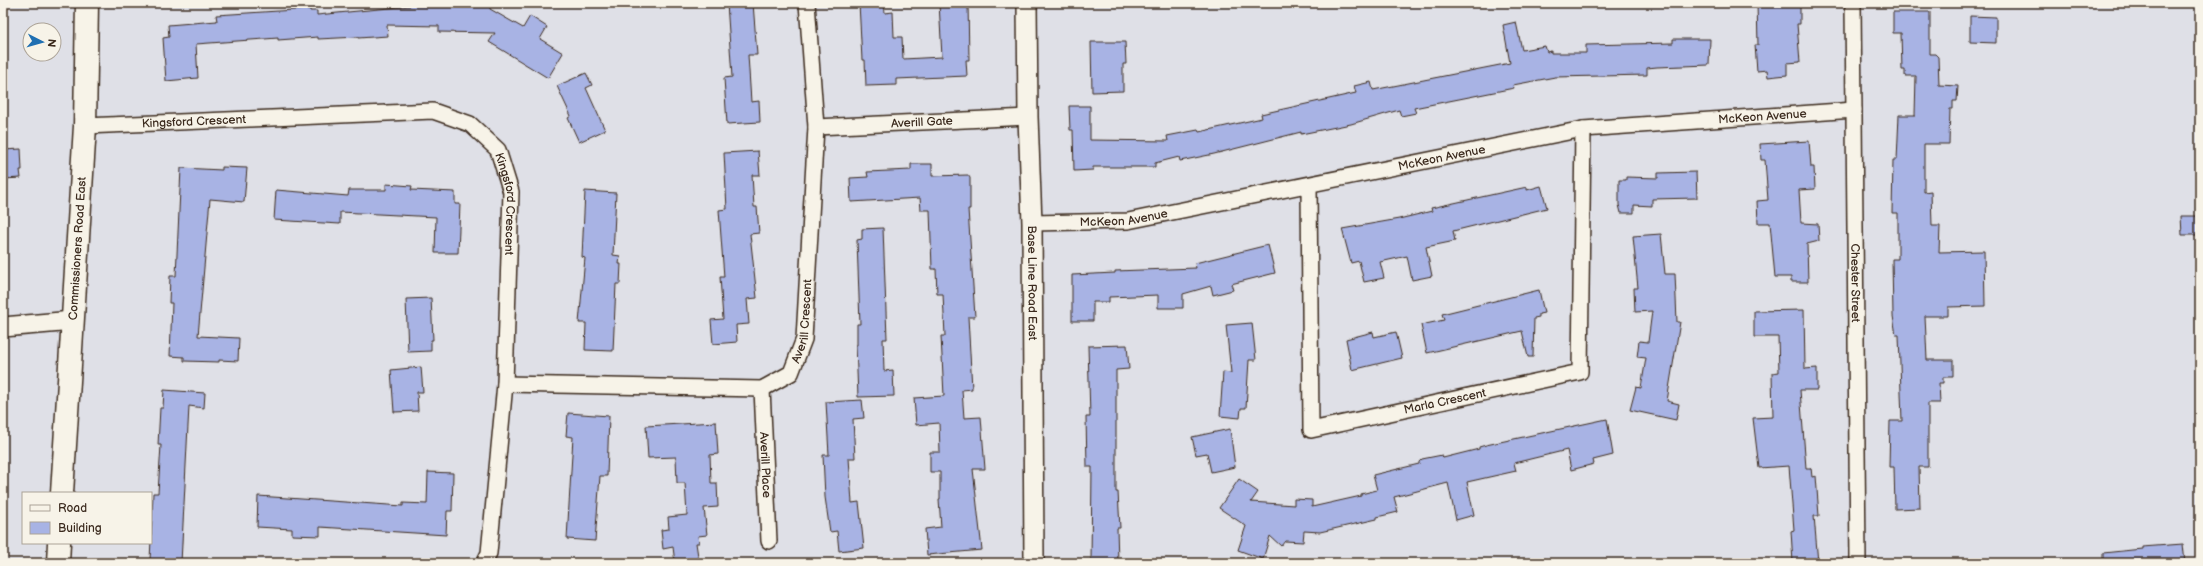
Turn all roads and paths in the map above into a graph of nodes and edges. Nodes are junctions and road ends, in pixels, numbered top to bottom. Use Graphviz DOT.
graph roads {
  1 [pos="87,3"];
  2 [pos="807,3"];
  3 [pos="1027,3"];
  4 [pos="1853,3"];
  5 [pos="1854,110"];
  6 [pos="1028,117"];
  7 [pos="85,126"];
  8 [pos="816,126"];
  9 [pos="1583,129"];
  10 [pos="1309,186"];
  11 [pos="1032,223"];
  12 [pos="72,321"];
  13 [pos="3,326"];
  14 [pos="505,384"];
  15 [pos="762,389"];
  16 [pos="62,492"];
  17 [pos="769,541"];
  18 [pos="59,544"];
  19 [pos="58,563"];
  20 [pos="484,563"];
  21 [pos="1034,563"];
  22 [pos="1858,563"];
  1 -- 7 [label="main road, Commissioners Road East"];
  2 -- 8 [label="street, Averill Crescent"];
  3 -- 6 [label="street, Base Line Road East"];
  4 -- 5 [label="street, Chester Street"];
  5 -- 9 [label="street, McKeon Avenue"];
  5 -- 22 [label="street, Chester Street"];
  6 -- 8 [label="street, Averill Gate"];
  6 -- 11 [label="street, Base Line Road East"];
  7 -- 12 [label="main road, Commissioners Road East"];
  7 -- 14 [label="street, Kingsford Crescent"];
  8 -- 15 [label="street, Averill Crescent"];
  9 -- 10 [label="street, McKeon Avenue"];
  9 -- 10 [label="street, Marla Crescent"];
  10 -- 11 [label="street, McKeon Avenue"];
  11 -- 21 [label="street, Base Line Road East"];
  12 -- 13 [label="street"];
  12 -- 16 [label="main road, Commissioners Road East"];
  14 -- 15 [label="street"];
  14 -- 20 [label="street, Kingsford Crescent"];
  15 -- 17 [label="street, Averill Place"];
  18 -- 19 [label="main road"];
}
